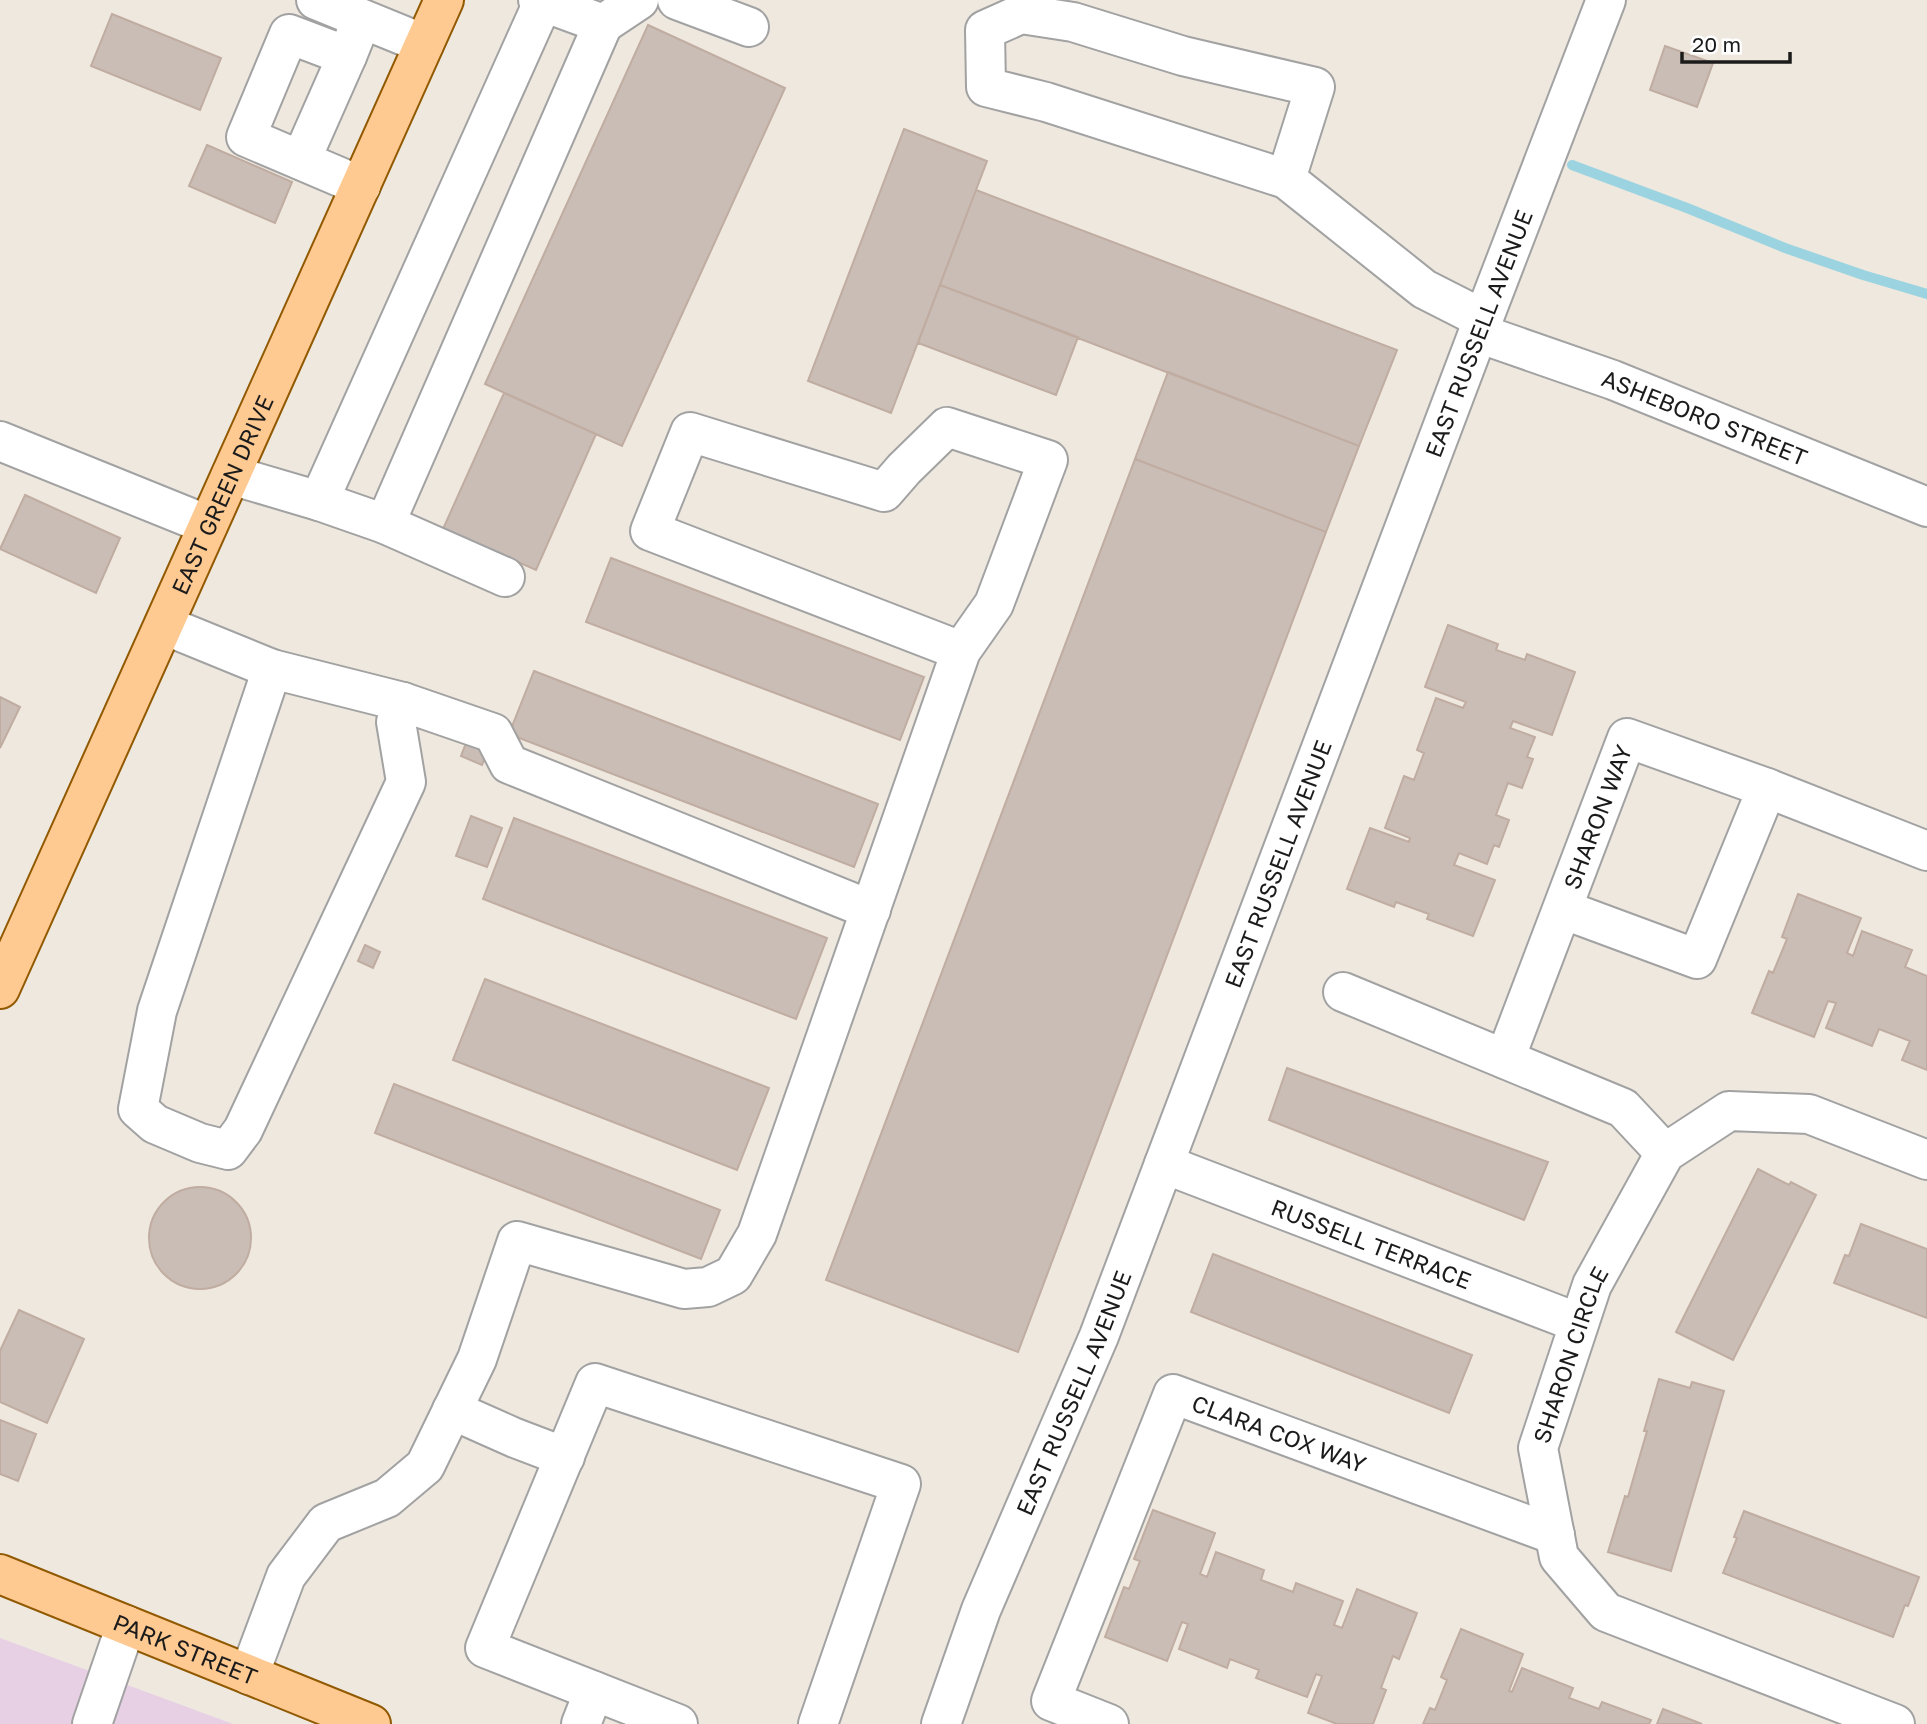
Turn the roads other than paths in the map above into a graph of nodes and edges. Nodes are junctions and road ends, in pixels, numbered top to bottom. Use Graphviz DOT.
graph roads {
  1 [pos="316,0"];
  2 [pos="444,0"];
  3 [pos="639,0"];
  4 [pos="677,0"];
  5 [pos="1605,0"];
  6 [pos="540,1"];
  7 [pos="362,19"];
  8 [pos="603,24"];
  9 [pos="749,27"];
  10 [pos="424,44"];
  11 [pos="347,56"];
  12 [pos="301,160"];
  13 [pos="1286,179"];
  14 [pos="361,186"];
  15 [pos="1480,326"];
  16 [pos="0,441"];
  17 [pos="231,475"];
  18 [pos="319,501"];
  19 [pos="1927,507"];
  20 [pos="385,524"];
  21 [pos="208,525"];
  22 [pos="505,577"];
  23 [pos="164,625"];
  24 [pos="961,651"];
  25 [pos="272,669"];
  26 [pos="403,702"];
  27 [pos="1767,788"];
  28 [pos="1927,851"];
  29 [pos="871,909"];
  30 [pos="1562,909"];
  31 [pos="0,989"];
  32 [pos="1343,992"];
  33 [pos="1505,1059"];
  34 [pos="1665,1153"];
  35 [pos="1927,1160"];
  36 [pos="1164,1164"];
  37 [pos="1579,1323"];
  38 [pos="452,1410"];
  39 [pos="565,1457"];
  40 [pos="1555,1535"];
  41 [pos="0,1574"];
  42 [pos="126,1625"];
  43 [pos="249,1675"];
  44 [pos="587,1708"];
  45 [pos="1815,1710"];
  46 [pos="92,1724"];
  47 [pos="371,1724"];
  48 [pos="678,1724"];
  49 [pos="818,1724"];
  50 [pos="941,1724"];
  51 [pos="1109,1724"];
  52 [pos="1895,1724"];
  1 -- 7 [label="street"];
  2 -- 10 [label="main road, EAST GREEN DRIVE"];
  3 -- 8 [label="street"];
  4 -- 9 [label="street"];
  5 -- 15 [label="street, EAST RUSSELL AVENUE"];
  6 -- 8 [label="street"];
  6 -- 18 [label="street"];
  7 -- 10 [label="street"];
  7 -- 11 [label="street"];
  8 -- 20 [label="street"];
  10 -- 14 [label="main road, EAST GREEN DRIVE"];
  11 -- 12 [label="street"];
  11 -- 12 [label="street"];
  12 -- 14 [label="street"];
  13 -- 13 [label="street"];
  13 -- 15 [label="street, ASHEBORO STREET"];
  14 -- 17 [label="main road, EAST GREEN DRIVE"];
  15 -- 19 [label="street, ASHEBORO STREET"];
  15 -- 36 [label="street, EAST RUSSELL AVENUE"];
  16 -- 21 [label="street"];
  17 -- 18 [label="street"];
  17 -- 21 [label="main road, EAST GREEN DRIVE"];
  18 -- 20 [label="street"];
  20 -- 22 [label="street"];
  21 -- 23 [label="main road, EAST GREEN DRIVE"];
  23 -- 25 [label="street"];
  23 -- 31 [label="main road, EAST GREEN DRIVE"];
  24 -- 24 [label="street"];
  24 -- 29 [label="street"];
  25 -- 26 [label="street"];
  25 -- 26 [label="street"];
  26 -- 29 [label="street"];
  27 -- 28 [label="street"];
  27 -- 30 [label="street, SHARON WAY"];
  27 -- 30 [label="street, SHARON WAY"];
  29 -- 38 [label="street"];
  30 -- 33 [label="street, SHARON WAY"];
  32 -- 33 [label="street"];
  33 -- 34 [label="street"];
  34 -- 35 [label="street, SHARON CIRCLE"];
  34 -- 37 [label="street, SHARON CIRCLE"];
  36 -- 37 [label="street, RUSSELL TERRACE"];
  36 -- 50 [label="street, EAST RUSSELL AVENUE"];
  37 -- 40 [label="street, SHARON CIRCLE"];
  38 -- 39 [label="street"];
  38 -- 43 [label="street"];
  39 -- 44 [label="street"];
  39 -- 49 [label="street"];
  40 -- 45 [label="street, SHARON CIRCLE"];
  40 -- 51 [label="street, CLARA COX WAY"];
  41 -- 42 [label="main road, PARK STREET"];
  42 -- 43 [label="main road, PARK STREET"];
  42 -- 46 [label="street"];
  43 -- 47 [label="main road, PARK STREET"];
  44 -- 48 [label="street"];
  45 -- 52 [label="street, SHARON CIRCLE"];
}
